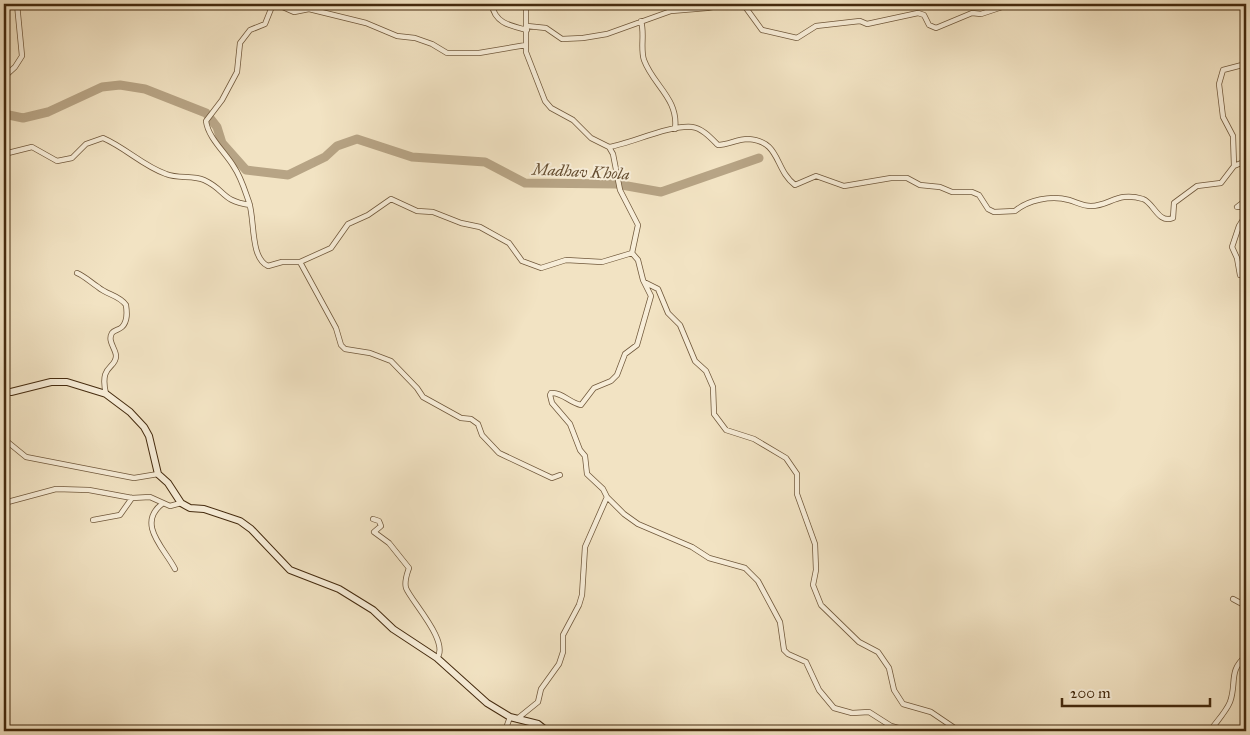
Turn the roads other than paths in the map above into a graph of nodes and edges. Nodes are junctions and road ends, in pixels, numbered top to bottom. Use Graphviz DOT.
graph roads {
  1 [pos="17,4"];
  2 [pos="275,4"];
  3 [pos="492,4"];
  4 [pos="526,4"];
  5 [pos="729,4"];
  6 [pos="739,4"];
  7 [pos="1011,4"];
  8 [pos="641,21"];
  9 [pos="527,28"];
  10 [pos="526,45"];
  11 [pos="1246,64"];
  12 [pos="4,77"];
  13 [pos="675,129"];
  14 [pos="609,147"];
  15 [pos="4,156"];
  16 [pos="1246,161"];
  17 [pos="1234,166"];
  18 [pos="1246,200"];
  19 [pos="250,205"];
  20 [pos="1246,206"];
  21 [pos="1246,215"];
  22 [pos="632,253"];
  23 [pos="300,262"];
  24 [pos="1246,267"];
  25 [pos="77,273"];
  26 [pos="646,283"];
  27 [pos="4,392"];
  28 [pos="106,394"];
  29 [pos="4,439"];
  30 [pos="158,474"];
  31 [pos="560,475"];
  32 [pos="607,496"];
  33 [pos="132,498"];
  34 [pos="4,503"];
  35 [pos="181,503"];
  36 [pos="162,504"];
  37 [pos="373,519"];
  38 [pos="93,520"];
  39 [pos="175,569"];
  40 [pos="1232,599"];
  41 [pos="1246,606"];
  42 [pos="1246,656"];
  43 [pos="437,658"];
  44 [pos="513,718"];
  45 [pos="505,731"];
  46 [pos="547,731"];
  47 [pos="909,731"];
  48 [pos="959,731"];
  49 [pos="1150,731"];
  50 [pos="1186,731"];
  51 [pos="1210,731"];
  1 -- 12 [label="street"];
  2 -- 10 [label="street"];
  2 -- 19 [label="street"];
  3 -- 9 [label="street"];
  4 -- 9 [label="street"];
  5 -- 8 [label="street"];
  6 -- 7 [label="street"];
  8 -- 9 [label="street"];
  8 -- 13 [label="street"];
  9 -- 10 [label="street"];
  10 -- 14 [label="street"];
  11 -- 17 [label="street"];
  13 -- 14 [label="street"];
  13 -- 17 [label="street"];
  14 -- 22 [label="street"];
  15 -- 19 [label="street"];
  16 -- 17 [label="street"];
  18 -- 20 [label="street"];
  19 -- 23 [label="street"];
  21 -- 24 [label="street"];
  22 -- 23 [label="street"];
  22 -- 26 [label="street"];
  23 -- 31 [label="street"];
  25 -- 28 [label="street"];
  26 -- 32 [label="street"];
  26 -- 48 [label="street"];
  27 -- 28 [label="street"];
  28 -- 30 [label="street"];
  29 -- 30 [label="street"];
  30 -- 35 [label="street"];
  32 -- 44 [label="street"];
  32 -- 47 [label="street"];
  33 -- 34 [label="street"];
  33 -- 36 [label="street"];
  33 -- 38 [label="street"];
  35 -- 36 [label="street"];
  35 -- 43 [label="street"];
  36 -- 39 [label="street"];
  37 -- 43 [label="street"];
  40 -- 41 [label="street"];
  42 -- 51 [label="street"];
  43 -- 44 [label="street"];
  44 -- 45 [label="street"];
  44 -- 46 [label="street"];
  49 -- 50 [label="street"];
}
